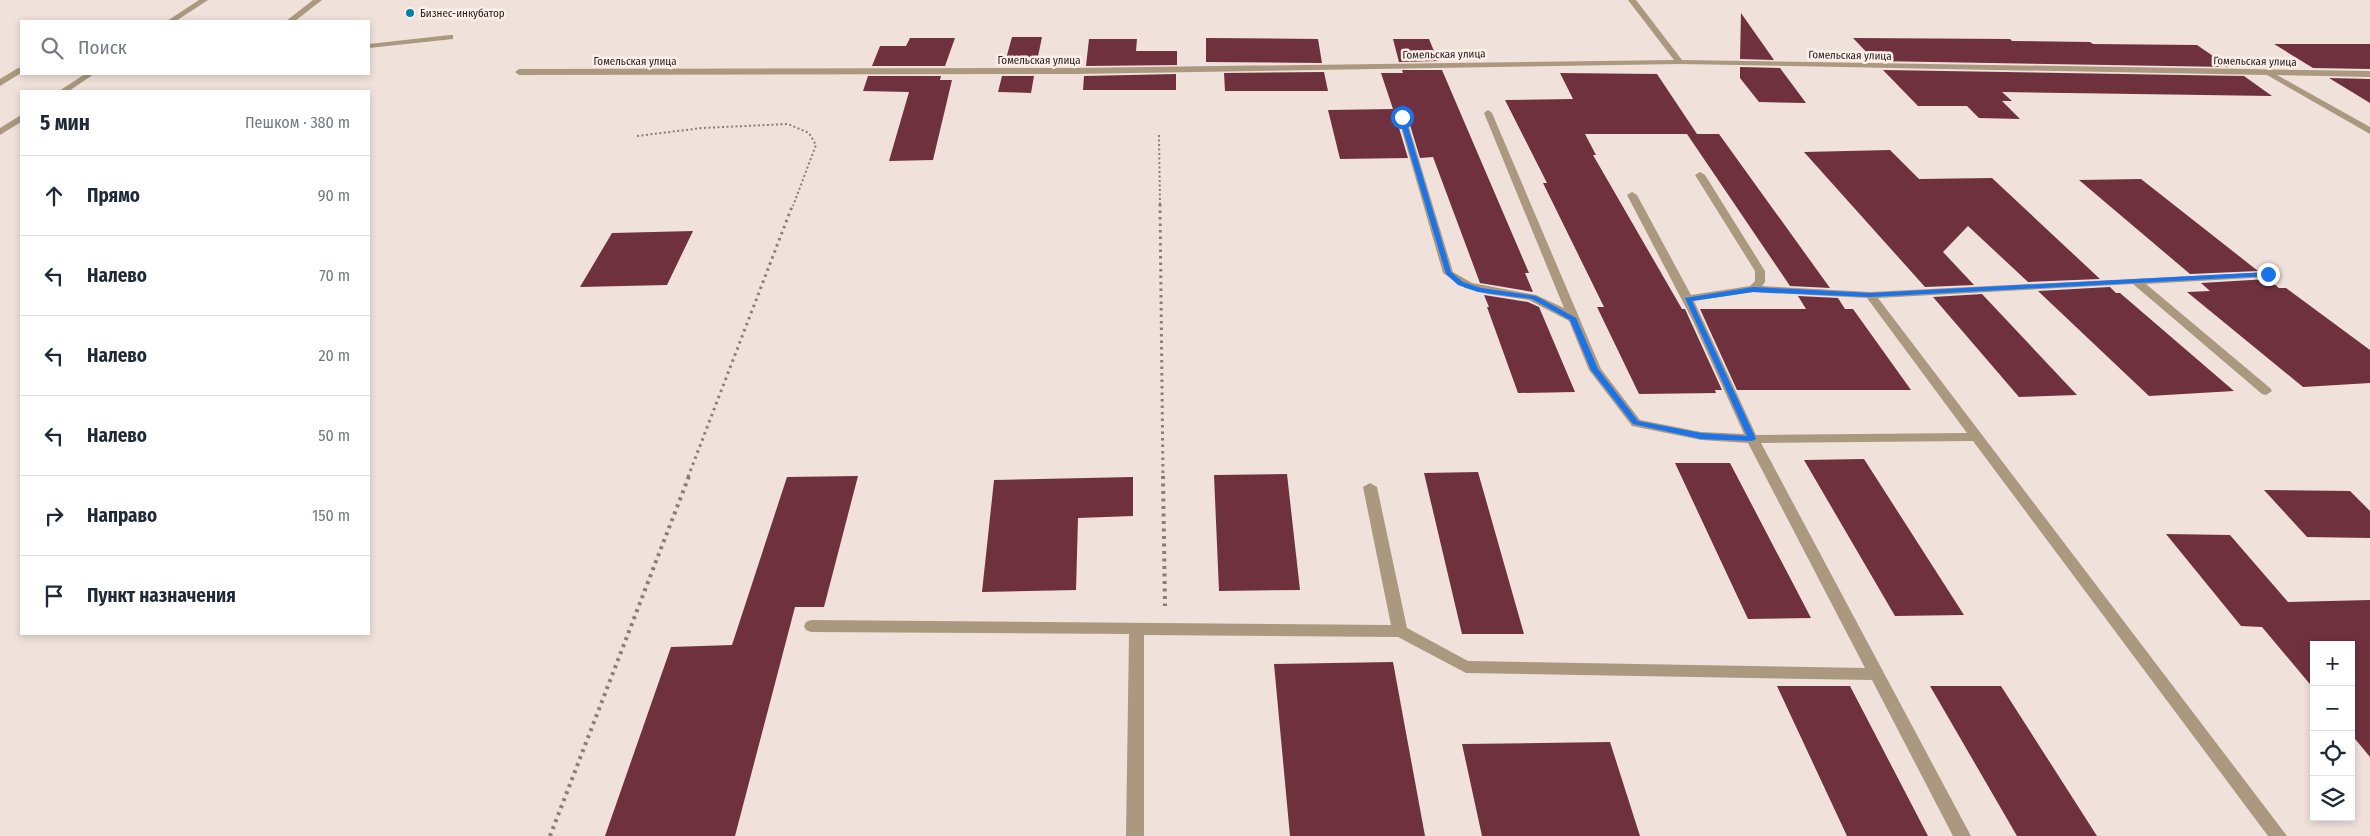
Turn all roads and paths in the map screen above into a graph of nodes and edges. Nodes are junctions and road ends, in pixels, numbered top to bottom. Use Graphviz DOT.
graph roads {
  1 [pos="204,0"];
  2 [pos="318,0"];
  3 [pos="1632,0"];
  4 [pos="173,20"];
  5 [pos="291,20"];
  6 [pos="450,37"];
  7 [pos="370,46"];
  8 [pos="1680,62"];
  9 [pos="20,71"];
  10 [pos="519,72"];
  11 [pos="2266,73"];
  12 [pos="2370,74"];
  13 [pos="88,75"];
  14 [pos="0,83"];
  15 [pos="65,90"];
  16 [pos="1488,113"];
  17 [pos="1402,117"];
  18 [pos="20,119"];
  19 [pos="2370,131"];
  20 [pos="0,132"];
  21 [pos="1159,135"];
  22 [pos="637,136"];
  23 [pos="1700,175"];
  24 [pos="1632,195"];
  25 [pos="2268,274"];
  26 [pos="2136,281"];
  27 [pos="1753,289"];
  28 [pos="1870,295"];
  29 [pos="1688,299"];
  30 [pos="1574,319"];
  31 [pos="2266,391"];
  32 [pos="1976,436"];
  33 [pos="1752,439"];
  34 [pos="1370,487"];
  35 [pos="810,626"];
  36 [pos="1137,629"];
  37 [pos="1165,630"];
  38 [pos="1400,632"];
  39 [pos="1876,674"];
  40 [pos="550,836"];
  41 [pos="1134,836"];
  42 [pos="1962,836"];
  43 [pos="2278,836"];
  1 -- 4 [label="street"];
  2 -- 5 [label="street"];
  3 -- 8 [label="street"];
  6 -- 7 [label="street"];
  8 -- 10 [label="street, Гомельская улица"];
  8 -- 11 [label="street, Гомельская улица"];
  9 -- 14 [label="street"];
  11 -- 12 [label="street, Гомельская улица"];
  11 -- 19 [label="street"];
  13 -- 15 [label="street"];
  16 -- 30 [label="street"];
  17 -- 30 [label="street"];
  18 -- 20 [label="street"];
  21 -- 37 [label="path"];
  22 -- 40 [label="path"];
  23 -- 27 [label="street"];
  24 -- 29 [label="street"];
  25 -- 26 [label="street"];
  26 -- 28 [label="street"];
  26 -- 31 [label="street"];
  27 -- 28 [label="street"];
  27 -- 29 [label="street"];
  28 -- 32 [label="street"];
  29 -- 33 [label="street"];
  30 -- 33 [label="street"];
  32 -- 33 [label="street"];
  32 -- 43 [label="street"];
  33 -- 39 [label="street"];
  34 -- 38 [label="street"];
  35 -- 36 [label="street"];
  36 -- 37 [label="street"];
  36 -- 41 [label="street"];
  37 -- 38 [label="street"];
  38 -- 39 [label="street"];
  39 -- 42 [label="street"];
}
